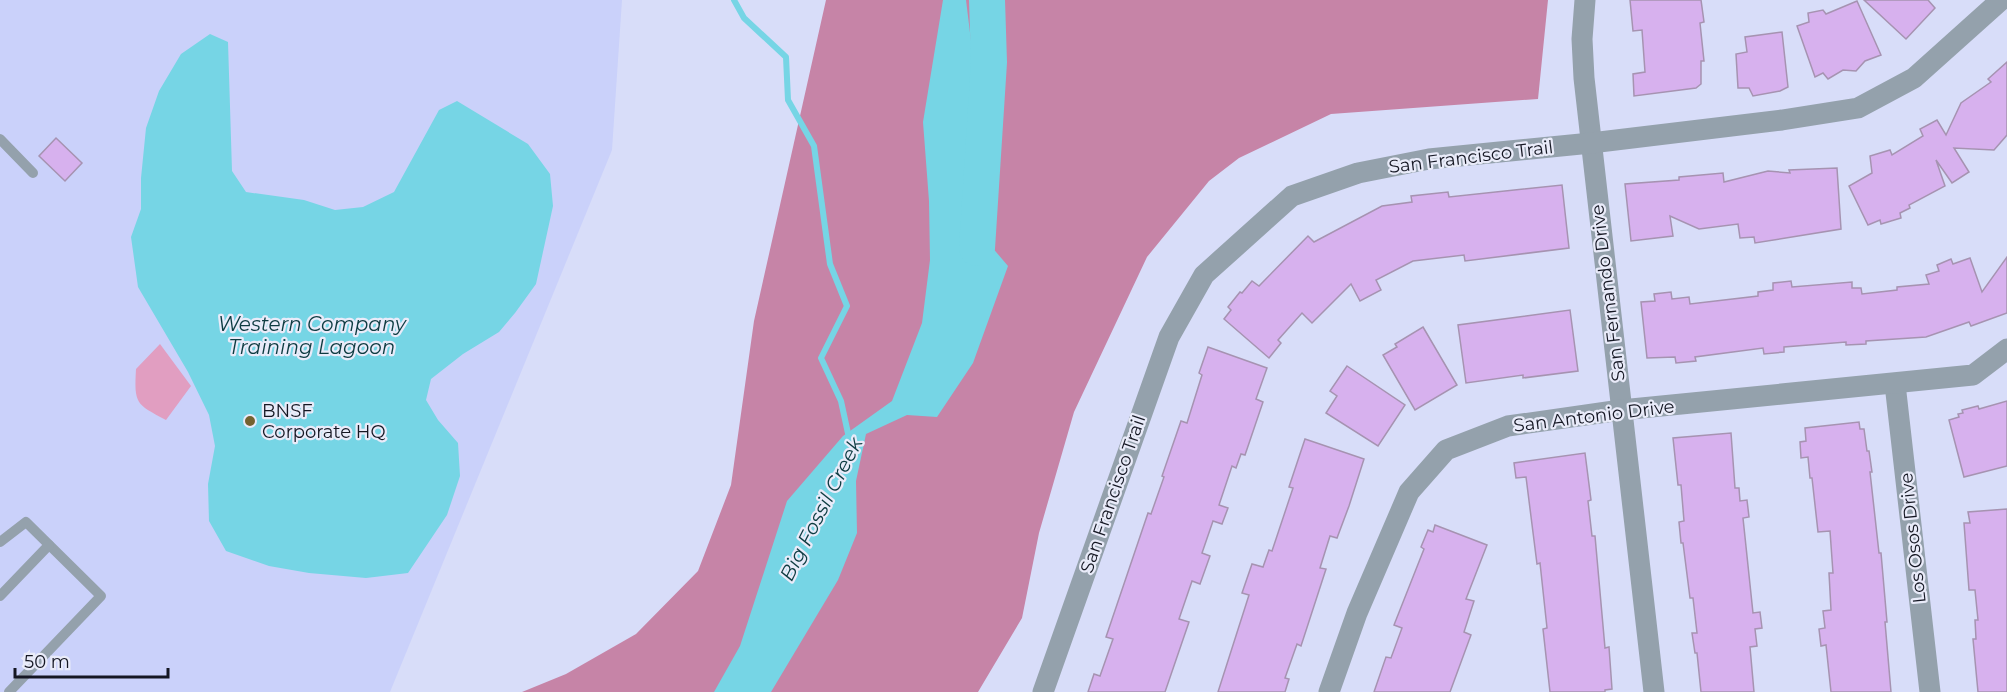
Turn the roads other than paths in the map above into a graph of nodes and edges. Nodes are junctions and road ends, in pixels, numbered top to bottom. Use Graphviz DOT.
graph roads {
  1 [pos="1585,0"];
  2 [pos="2001,0"];
  3 [pos="0,139"];
  4 [pos="1591,143"];
  5 [pos="33,173"];
  6 [pos="2007,349"];
  7 [pos="1895,384"];
  8 [pos="1621,410"];
  9 [pos="0,542"];
  10 [pos="49,545"];
  11 [pos="0,596"];
  12 [pos="9,692"];
  13 [pos="1043,692"];
  14 [pos="1329,692"];
  15 [pos="1654,692"];
  16 [pos="1930,692"];
  1 -- 4 [label="street, San Fernando Drive"];
  2 -- 4 [label="street, San Francisco Trail"];
  3 -- 5 [label="lane"];
  4 -- 8 [label="street, San Fernando Drive"];
  4 -- 13 [label="street, San Francisco Trail"];
  6 -- 7 [label="street, San Antonio Drive"];
  7 -- 8 [label="street, San Antonio Drive"];
  7 -- 16 [label="street, Los Osos Drive"];
  8 -- 14 [label="street, San Antonio Drive"];
  8 -- 15 [label="street, San Fernando Drive"];
  9 -- 10 [label="lane"];
  10 -- 11 [label="lane"];
  10 -- 12 [label="lane"];
}
